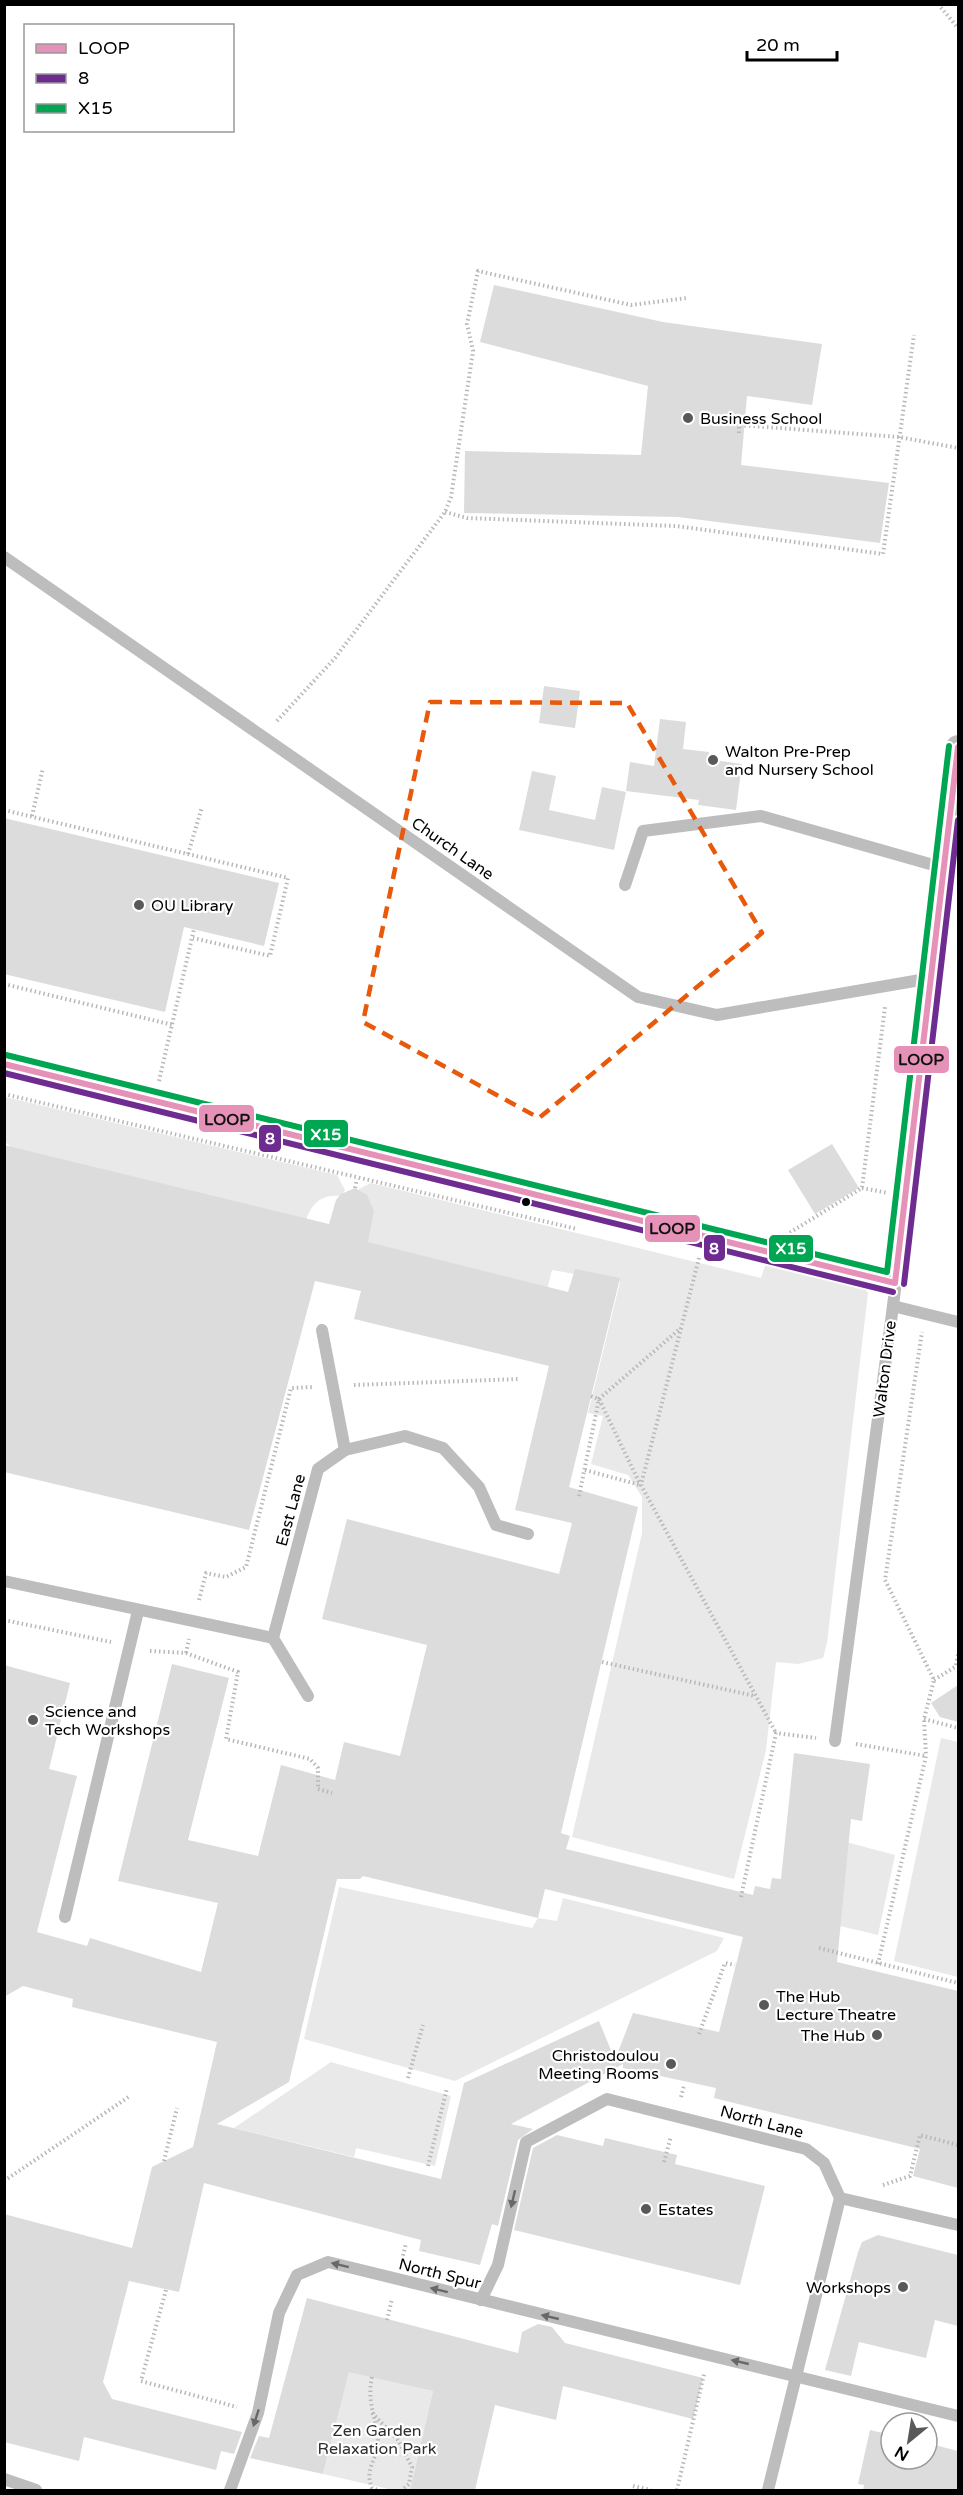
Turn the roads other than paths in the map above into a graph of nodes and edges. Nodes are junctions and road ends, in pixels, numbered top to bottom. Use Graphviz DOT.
graph roads {
  1 [pos="4,557"];
  2 [pos="958,747"];
  3 [pos="944,868"];
  4 [pos="625,885"];
  5 [pos="932,978"];
  6 [pos="4,1064"];
  7 [pos="895,1282"];
  8 [pos="892,1306"];
  9 [pos="958,1322"];
  10 [pos="322,1330"];
  11 [pos="345,1450"];
  12 [pos="528,1534"];
  13 [pos="4,1581"];
  14 [pos="138,1611"];
  15 [pos="273,1638"];
  16 [pos="308,1696"];
  17 [pos="835,1741"];
  18 [pos="65,1917"];
  19 [pos="840,2198"];
  20 [pos="958,2225"];
  21 [pos="482,2301"];
  22 [pos="796,2375"];
  23 [pos="958,2416"];
  24 [pos="4,2479"];
  25 [pos="36,2490"];
  26 [pos="230,2490"];
  27 [pos="768,2490"];
  1 -- 5 [label="lane, Church Lane"];
  2 -- 3 [label="street, Walton Drive"];
  3 -- 4 [label="lane"];
  3 -- 5 [label="street, Walton Drive"];
  5 -- 7 [label="lane, Walton Drive"];
  6 -- 7 [label="lane"];
  7 -- 8 [label="lane, Walton Drive"];
  8 -- 9 [label="lane"];
  8 -- 17 [label="lane, Walton Drive"];
  10 -- 11 [label="lane"];
  11 -- 12 [label="lane, East Lane"];
  11 -- 15 [label="lane, East Lane"];
  13 -- 14 [label="lane"];
  14 -- 15 [label="lane"];
  14 -- 18 [label="lane"];
  15 -- 16 [label="lane"];
  19 -- 20 [label="lane"];
  19 -- 21 [label="lane, North Lane, one-way"];
  19 -- 22 [label="lane"];
  22 -- 21 [label="lane, North Spur, one-way"];
  21 -- 26 [label="lane, North Spur, one-way"];
  22 -- 23 [label="lane, North Spur"];
  22 -- 27 [label="lane"];
  24 -- 25 [label="lane"];
}
